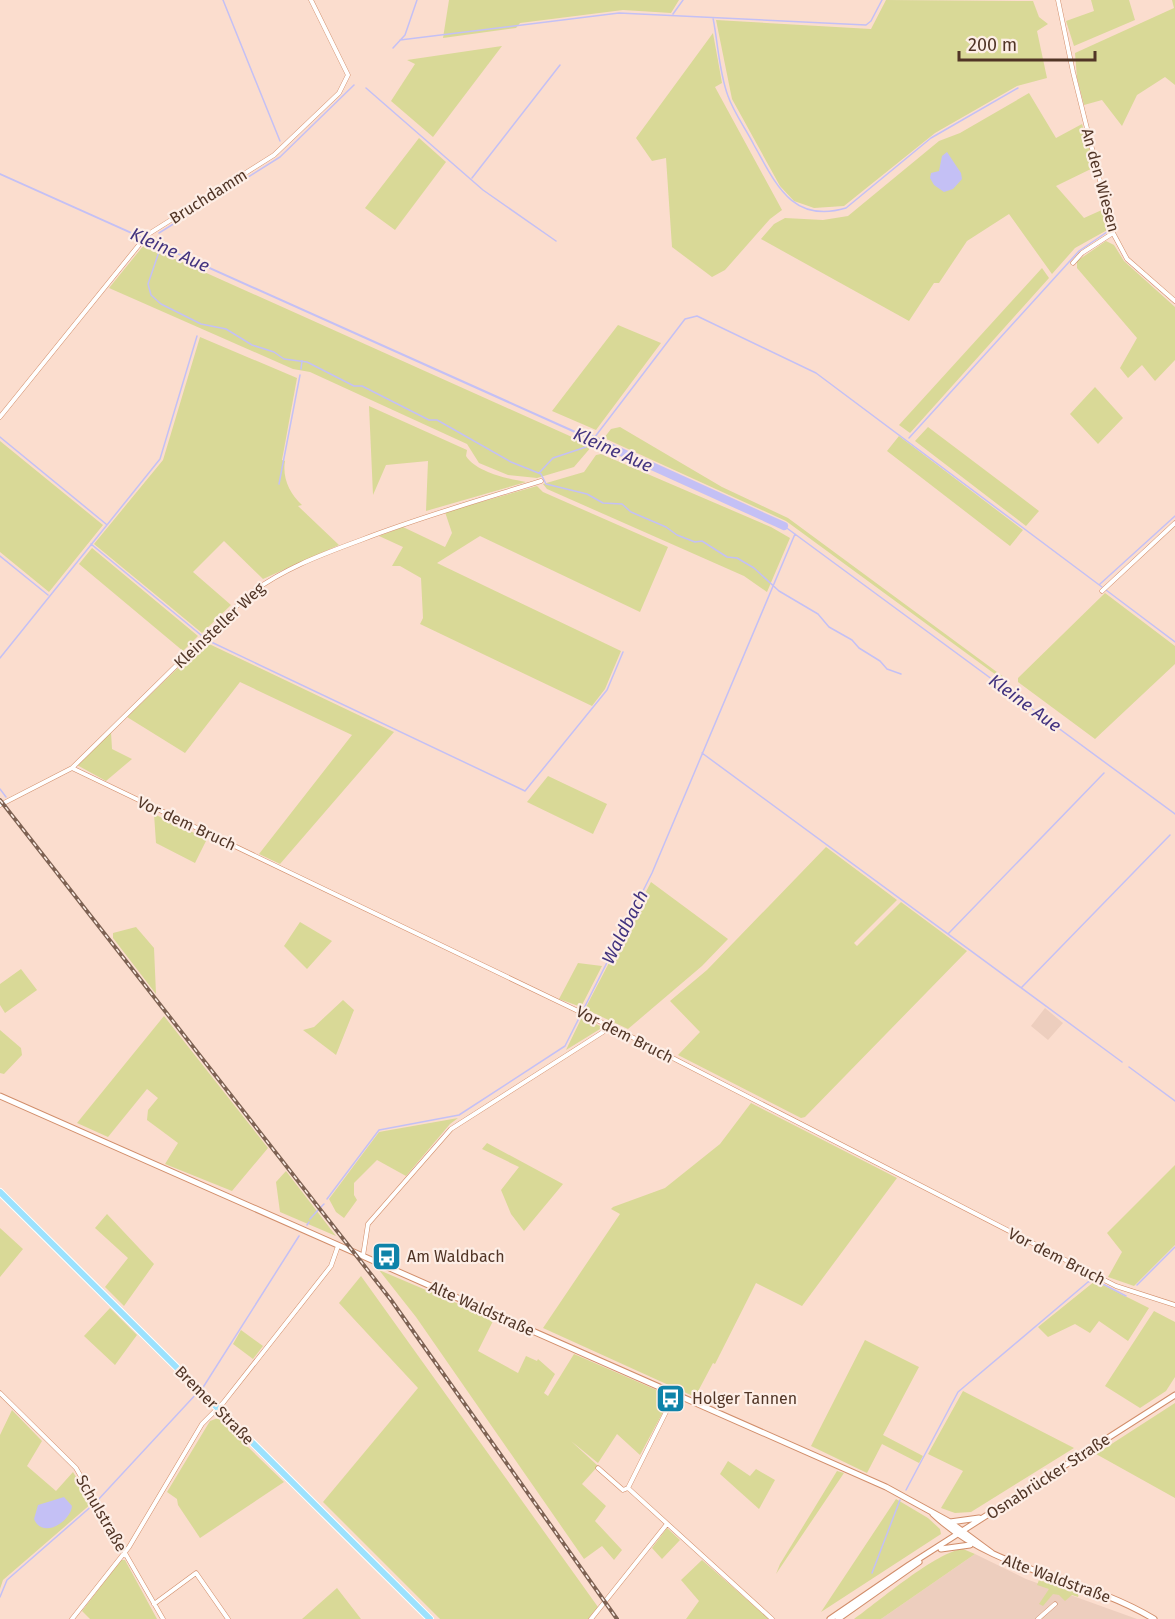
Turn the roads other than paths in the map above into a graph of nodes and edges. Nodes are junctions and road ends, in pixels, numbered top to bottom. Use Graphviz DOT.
graph roads {
  1 [pos="311,0"];
  2 [pos="1058,0"];
  3 [pos="1113,233"];
  4 [pos="1073,263"];
  5 [pos="1175,302"];
  6 [pos="0,417"];
  7 [pos="541,481"];
  8 [pos="1175,523"];
  9 [pos="1102,591"];
  10 [pos="72,768"];
  11 [pos="0,805"];
  12 [pos="609,1026"];
  13 [pos="0,1096"];
  14 [pos="0,1192"];
  15 [pos="339,1245"];
  16 [pos="363,1256"];
  17 [pos="1175,1305"];
  18 [pos="0,1393"];
  19 [pos="675,1394"];
  20 [pos="1175,1395"];
  21 [pos="218,1408"];
  22 [pos="598,1468"];
  23 [pos="628,1488"];
  24 [pos="986,1515"];
  25 [pos="976,1522"];
  26 [pos="948,1523"];
  27 [pos="667,1524"];
  28 [pos="960,1533"];
  29 [pos="974,1542"];
  30 [pos="945,1544"];
  31 [pos="934,1551"];
  32 [pos="124,1552"];
  33 [pos="922,1559"];
  34 [pos="154,1604"];
  35 [pos="1055,1604"];
  36 [pos="72,1619"];
  37 [pos="163,1619"];
  38 [pos="228,1619"];
  39 [pos="430,1619"];
  40 [pos="591,1619"];
  41 [pos="772,1619"];
  42 [pos="830,1619"];
  43 [pos="838,1619"];
  44 [pos="1038,1619"];
  45 [pos="1154,1619"];
  1 -- 6 [label="street, Bruchdamm"];
  2 -- 3 [label="street, An den Wiesen"];
  3 -- 4 [label="street"];
  3 -- 5 [label="street, An den Wiesen"];
  7 -- 10 [label="street, Kleinsteller Weg"];
  8 -- 9 [label="street"];
  10 -- 11 [label="street, Kleinsteller Weg"];
  10 -- 12 [label="street, Vor dem Bruch"];
  12 -- 16 [label="street"];
  12 -- 17 [label="street, Vor dem Bruch"];
  13 -- 15 [label="street, Alte Waldstraße"];
  14 -- 21 [label="main road, Bremer Straße"];
  15 -- 16 [label="street, Alte Waldstraße"];
  15 -- 21 [label="street"];
  16 -- 19 [label="street, Alte Waldstraße"];
  18 -- 32 [label="street, Schulstraße"];
  19 -- 23 [label="street"];
  19 -- 26 [label="street, Alte Waldstraße"];
  20 -- 24 [label="street, Osnabrücker Straße"];
  21 -- 32 [label="street"];
  21 -- 39 [label="main road, Bremer Straße"];
  22 -- 23 [label="street"];
  23 -- 27 [label="street"];
  24 -- 25 [label="street, Osnabrücker Straße"];
  24 -- 26 [label="street"];
  25 -- 28 [label="street, Osnabrücker Straße"];
  25 -- 29 [label="street"];
  26 -- 28 [label="street, Alte Waldstraße"];
  26 -- 30 [label="street"];
  27 -- 40 [label="street"];
  27 -- 41 [label="street"];
  28 -- 29 [label="street, Alte Waldstraße"];
  28 -- 30 [label="street, Osnabrücker Straße"];
  29 -- 31 [label="street"];
  29 -- 45 [label="street, Alte Waldstraße"];
  30 -- 31 [label="street, Osnabrücker Straße"];
  31 -- 33 [label="street, Osnabrücker Straße"];
  32 -- 34 [label="street, Schulstraße"];
  32 -- 36 [label="street"];
  33 -- 42 [label="street, Osnabrücker Straße"];
  33 -- 43 [label="street, Osnabrücker Straße"];
  34 -- 37 [label="street, Schulstraße"];
  34 -- 38 [label="street"];
  35 -- 44 [label="street"];
}
